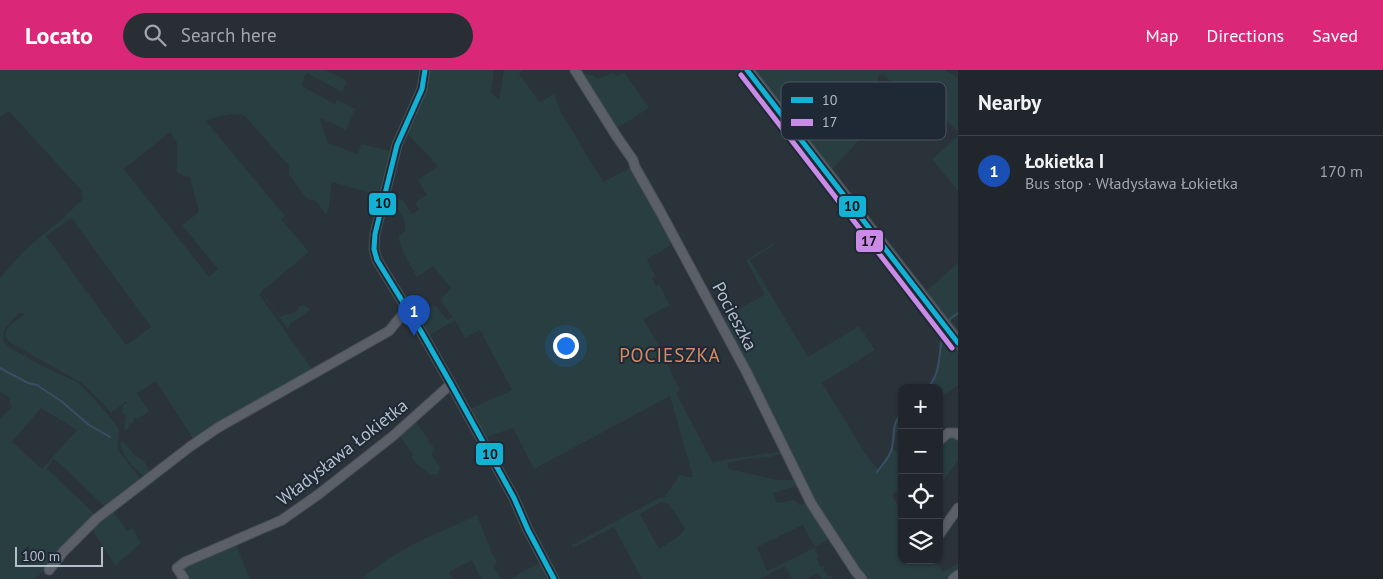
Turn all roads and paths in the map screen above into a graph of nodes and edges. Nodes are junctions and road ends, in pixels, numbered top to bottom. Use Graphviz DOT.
graph roads {
  1 [pos="425,70"];
  2 [pos="575,70"];
  3 [pos="747,70"];
  4 [pos="781,114"];
  5 [pos="801,140"];
  6 [pos="407,309"];
  7 [pos="958,343"];
  8 [pos="451,384"];
  9 [pos="958,435"];
  10 [pos="943,438"];
  11 [pos="958,508"];
  12 [pos="943,529"];
  13 [pos="49,570"];
  14 [pos="958,576"];
  15 [pos="184,579"];
  16 [pos="554,579"];
  17 [pos="862,579"];
  18 [pos="953,579"];
  1 -- 6 [label="street"];
  2 -- 17 [label="street, Pocieszka"];
  3 -- 4 [label="main road"];
  5 -- 7 [label="main road"];
  6 -- 8 [label="street"];
  6 -- 13 [label="street"];
  8 -- 15 [label="street, Władysława Łokietka"];
  8 -- 16 [label="street"];
  9 -- 10 [label="street"];
  11 -- 12 [label="street"];
  14 -- 18 [label="street"];
}
